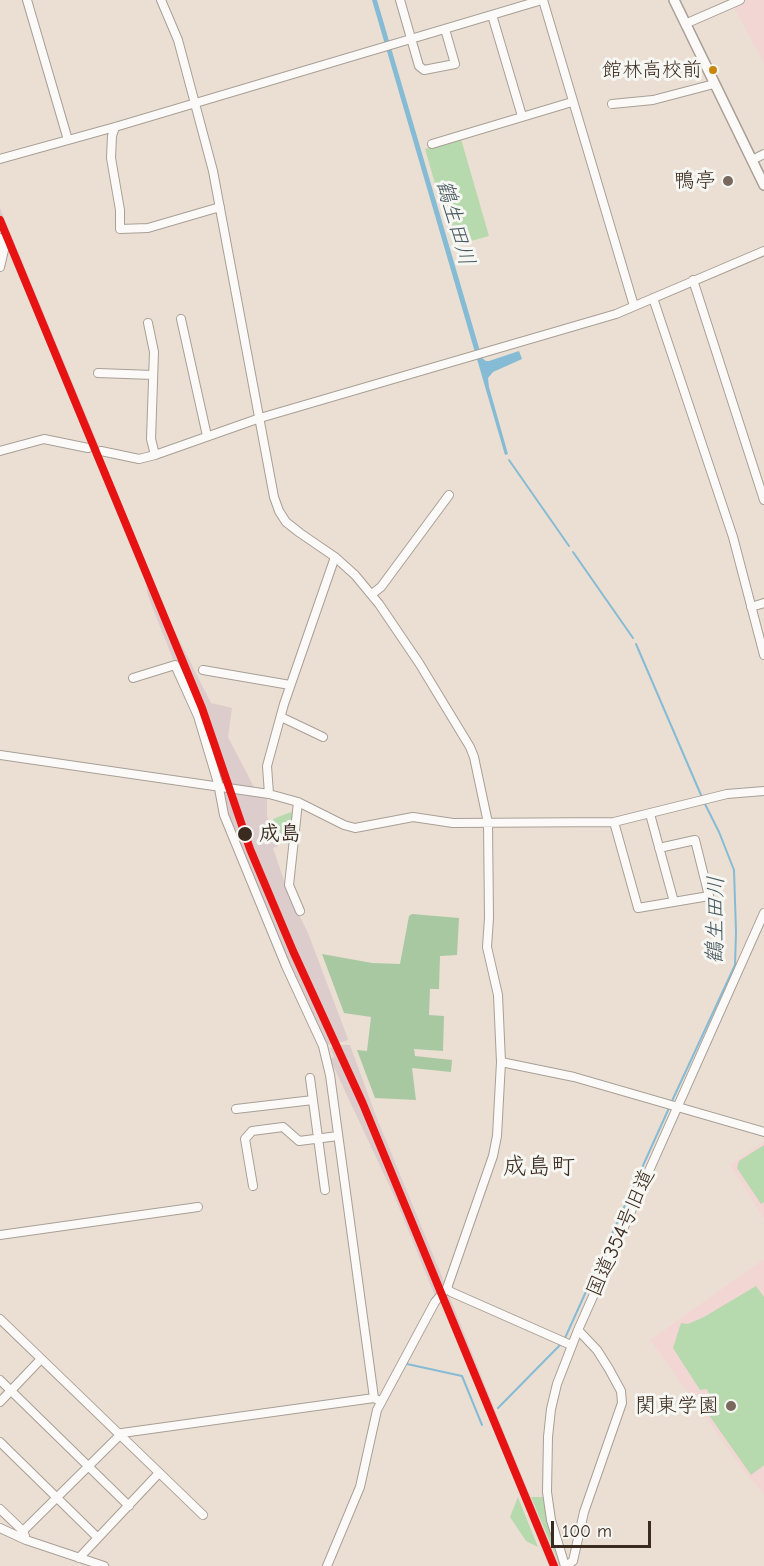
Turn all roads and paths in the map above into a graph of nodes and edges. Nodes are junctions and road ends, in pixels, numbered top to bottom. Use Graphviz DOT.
graph roads {
  1 [pos="27,0"];
  2 [pos="161,0"];
  3 [pos="400,0"];
  4 [pos="543,0"];
  5 [pos="674,0"];
  6 [pos="740,0"];
  7 [pos="492,15"];
  8 [pos="685,24"];
  9 [pos="445,29"];
  10 [pos="411,39"];
  11 [pos="714,84"];
  12 [pos="572,102"];
  13 [pos="195,103"];
  14 [pos="612,104"];
  15 [pos="522,117"];
  16 [pos="115,128"];
  17 [pos="68,140"];
  18 [pos="432,144"];
  19 [pos="764,154"];
  20 [pos="0,159"];
  21 [pos="752,160"];
  22 [pos="764,185"];
  23 [pos="220,207"];
  24 [pos="0,238"];
  25 [pos="764,251"];
  26 [pos="0,267"];
  27 [pos="693,280"];
  28 [pos="653,298"];
  29 [pos="634,306"];
  30 [pos="182,319"];
  31 [pos="148,323"];
  32 [pos="98,373"];
  33 [pos="153,375"];
  34 [pos="260,418"];
  35 [pos="207,436"];
  36 [pos="88,448"];
  37 [pos="101,450"];
  38 [pos="0,452"];
  39 [pos="155,455"];
  40 [pos="449,495"];
  41 [pos="764,500"];
  42 [pos="335,557"];
  43 [pos="372,594"];
  44 [pos="764,603"];
  45 [pos="751,607"];
  46 [pos="764,655"];
  47 [pos="203,670"];
  48 [pos="133,678"];
  49 [pos="290,685"];
  50 [pos="281,717"];
  51 [pos="323,737"];
  52 [pos="0,755"];
  53 [pos="217,787"];
  54 [pos="764,791"];
  55 [pos="269,794"];
  56 [pos="298,802"];
  57 [pos="650,813"];
  58 [pos="614,822"];
  59 [pos="488,823"];
  60 [pos="659,848"];
  61 [pos="674,902"];
  62 [pos="300,911"];
  63 [pos="764,913"];
  64 [pos="501,1062"];
  65 [pos="310,1078"];
  66 [pos="313,1100"];
  67 [pos="677,1107"];
  68 [pos="236,1109"];
  69 [pos="764,1132"];
  70 [pos="338,1136"];
  71 [pos="318,1138"];
  72 [pos="253,1186"];
  73 [pos="325,1190"];
  74 [pos="198,1207"];
  75 [pos="0,1235"];
  76 [pos="447,1288"];
  77 [pos="0,1319"];
  78 [pos="578,1330"];
  79 [pos="571,1345"];
  80 [pos="41,1359"];
  81 [pos="0,1380"];
  82 [pos="11,1391"];
  83 [pos="377,1400"];
  84 [pos="0,1402"];
  85 [pos="119,1435"];
  86 [pos="0,1442"];
  87 [pos="88,1466"];
  88 [pos="159,1473"];
  89 [pos="56,1498"];
  90 [pos="129,1506"];
  91 [pos="0,1509"];
  92 [pos="203,1515"];
  93 [pos="0,1528"];
  94 [pos="23,1531"];
  95 [pos="97,1537"];
  96 [pos="26,1540"];
  97 [pos="79,1558"];
  98 [pos="104,1566"];
  99 [pos="327,1566"];
  100 [pos="566,1566"];
  1 -- 17 [label="street"];
  2 -- 13 [label="street"];
  3 -- 10 [label="street"];
  4 -- 7 [label="street"];
  4 -- 12 [label="street"];
  5 -- 8 [label="main road"];
  6 -- 8 [label="street"];
  7 -- 9 [label="street"];
  7 -- 15 [label="street"];
  8 -- 11 [label="main road"];
  9 -- 10 [label="street"];
  9 -- 10 [label="street"];
  10 -- 13 [label="street"];
  11 -- 14 [label="street"];
  11 -- 21 [label="main road"];
  12 -- 15 [label="street"];
  12 -- 29 [label="street"];
  13 -- 16 [label="street"];
  13 -- 23 [label="street"];
  15 -- 18 [label="street"];
  16 -- 17 [label="street"];
  16 -- 23 [label="street"];
  17 -- 20 [label="street"];
  19 -- 21 [label="street"];
  21 -- 22 [label="main road"];
  23 -- 34 [label="street"];
  24 -- 26 [label="street"];
  25 -- 27 [label="street"];
  27 -- 28 [label="street"];
  27 -- 41 [label="street"];
  28 -- 29 [label="street"];
  28 -- 45 [label="street"];
  29 -- 34 [label="street"];
  30 -- 35 [label="street"];
  31 -- 33 [label="street"];
  32 -- 33 [label="street"];
  33 -- 39 [label="street"];
  34 -- 35 [label="street"];
  34 -- 42 [label="street"];
  35 -- 39 [label="street"];
  36 -- 38 [label="street"];
  37 -- 39 [label="street"];
  40 -- 43 [label="street"];
  42 -- 43 [label="street"];
  42 -- 49 [label="street"];
  43 -- 59 [label="street"];
  44 -- 45 [label="street"];
  45 -- 46 [label="street"];
  47 -- 49 [label="street"];
  48 -- 53 [label="street"];
  49 -- 50 [label="street"];
  50 -- 51 [label="street"];
  50 -- 55 [label="street"];
  52 -- 53 [label="street"];
  53 -- 55 [label="street"];
  53 -- 70 [label="street"];
  54 -- 57 [label="street"];
  55 -- 56 [label="street"];
  56 -- 59 [label="street"];
  56 -- 62 [label="street"];
  57 -- 58 [label="street"];
  57 -- 60 [label="street"];
  58 -- 59 [label="street"];
  58 -- 61 [label="street"];
  59 -- 64 [label="street"];
  60 -- 61 [label="street"];
  60 -- 61 [label="street"];
  63 -- 67 [label="street, 国道354号旧道"];
  64 -- 67 [label="street"];
  64 -- 76 [label="street"];
  65 -- 66 [label="street"];
  66 -- 68 [label="street"];
  66 -- 71 [label="street"];
  67 -- 69 [label="street"];
  67 -- 78 [label="street, 国道354号旧道"];
  70 -- 71 [label="street"];
  70 -- 83 [label="street"];
  71 -- 72 [label="street"];
  71 -- 73 [label="street"];
  74 -- 75 [label="street"];
  76 -- 79 [label="street"];
  76 -- 83 [label="street"];
  77 -- 80 [label="street"];
  78 -- 79 [label="street, 国道354号旧道"];
  78 -- 100 [label="street"];
  79 -- 100 [label="street, 国道354号旧道"];
  80 -- 82 [label="street"];
  80 -- 85 [label="street"];
  81 -- 82 [label="street"];
  82 -- 84 [label="street"];
  82 -- 87 [label="street"];
  83 -- 85 [label="street"];
  83 -- 99 [label="street"];
  85 -- 87 [label="street"];
  85 -- 88 [label="street"];
  86 -- 89 [label="street"];
  87 -- 89 [label="street"];
  87 -- 90 [label="street"];
  88 -- 90 [label="street"];
  88 -- 92 [label="street"];
  89 -- 94 [label="street"];
  89 -- 95 [label="street"];
  90 -- 95 [label="street"];
  91 -- 94 [label="street"];
  93 -- 96 [label="street"];
  94 -- 96 [label="street"];
  95 -- 97 [label="street"];
  96 -- 97 [label="street"];
  97 -- 98 [label="street"];
}
